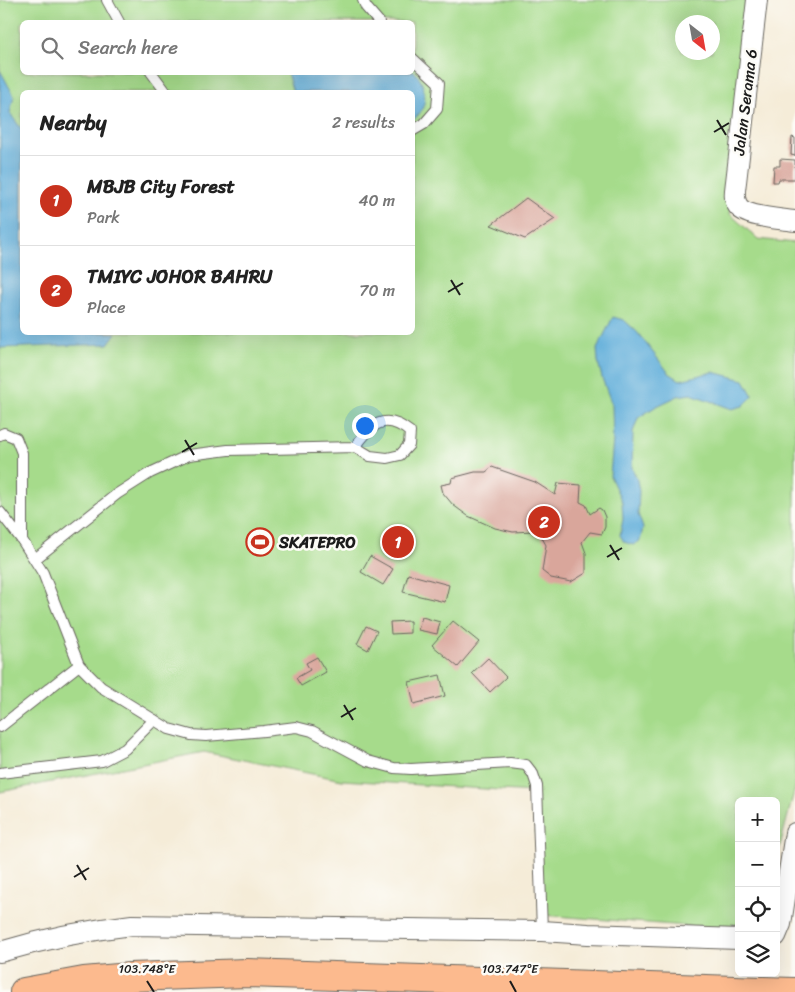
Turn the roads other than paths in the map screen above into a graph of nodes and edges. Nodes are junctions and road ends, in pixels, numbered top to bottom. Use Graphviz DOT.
graph roads {
  1 [pos="107,0"];
  2 [pos="362,0"];
  3 [pos="757,0"];
  4 [pos="118,20"];
  5 [pos="377,20"];
  6 [pos="415,61"];
  7 [pos="153,75"];
  8 [pos="164,90"];
  9 [pos="415,129"];
  10 [pos="795,221"];
  11 [pos="0,435"];
  12 [pos="355,447"];
  13 [pos="0,512"];
  14 [pos="22,540"];
  15 [pos="35,559"];
  16 [pos="79,665"];
  17 [pos="154,720"];
  18 [pos="0,727"];
  19 [pos="0,773"];
  20 [pos="795,833"];
  21 [pos="542,931"];
  22 [pos="778,932"];
  23 [pos="735,939"];
  24 [pos="0,952"];
  25 [pos="24,992"];
  26 [pos="794,992"];
  1 -- 4 [label="lane"];
  2 -- 5 [label="lane"];
  3 -- 10 [label="street, Jalan Serama 6"];
  6 -- 9 [label="lane"];
  7 -- 8 [label="lane"];
  11 -- 14 [label="lane"];
  12 -- 12 [label="lane"];
  12 -- 15 [label="lane"];
  13 -- 14 [label="lane"];
  14 -- 15 [label="lane"];
  15 -- 16 [label="lane"];
  16 -- 17 [label="lane"];
  16 -- 18 [label="lane"];
  17 -- 19 [label="lane"];
  17 -- 21 [label="lane"];
  20 -- 22 [label="street"];
  21 -- 23 [label="street"];
  21 -- 24 [label="street"];
  25 -- 26 [label="highway"];
}
